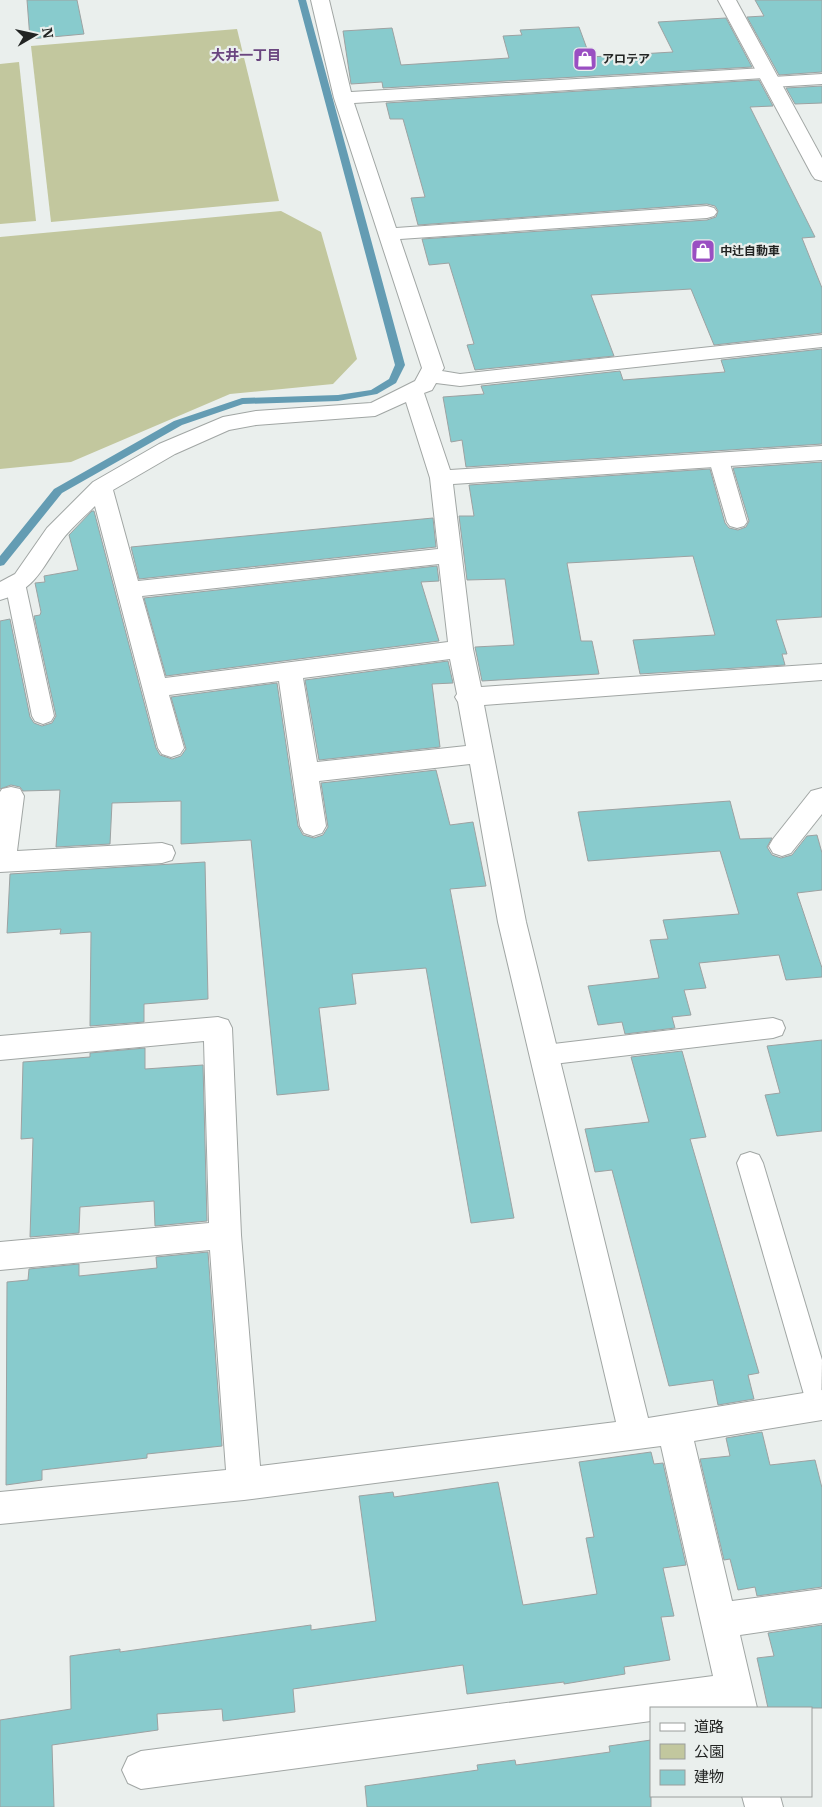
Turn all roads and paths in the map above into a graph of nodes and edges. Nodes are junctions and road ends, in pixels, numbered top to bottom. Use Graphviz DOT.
graph roads {
  1 [pos="320,0"];
  2 [pos="727,0"];
  3 [pos="769,78"];
  4 [pos="822,79"];
  5 [pos="343,98"];
  6 [pos="822,175"];
  7 [pos="708,212"];
  8 [pos="388,234"];
  9 [pos="822,341"];
  10 [pos="421,384"];
  11 [pos="822,453"];
  12 [pos="719,460"];
  13 [pos="441,478"];
  14 [pos="101,487"];
  15 [pos="737,522"];
  16 [pos="450,555"];
  17 [pos="7,588"];
  18 [pos="129,590"];
  19 [pos="461,649"];
  20 [pos="290,671"];
  21 [pos="822,672"];
  22 [pos="155,688"];
  23 [pos="468,697"];
  24 [pos="43,716"];
  25 [pos="171,748"];
  26 [pos="480,754"];
  27 [pos="305,773"];
  28 [pos="11,796"];
  29 [pos="822,798"];
  30 [pos="312,826"];
  31 [pos="782,846"];
  32 [pos="162,853"];
  33 [pos="1,862"];
  34 [pos="773,1028"];
  35 [pos="0,1048"];
  36 [pos="545,1055"];
  37 [pos="750,1163"];
  38 [pos="225,1235"];
  39 [pos="0,1256"];
  40 [pos="822,1405"];
  41 [pos="674,1429"];
  42 [pos="636,1435"];
  43 [pos="244,1484"];
  44 [pos="0,1508"];
  45 [pos="822,1606"];
  46 [pos="718,1621"];
  47 [pos="737,1700"];
  48 [pos="677,1707"];
  49 [pos="650,1710"];
  50 [pos="141,1770"];
  1 -- 5 [label="street"];
  2 -- 3 [label="street"];
  3 -- 4 [label="street"];
  3 -- 5 [label="street"];
  3 -- 6 [label="street"];
  5 -- 8 [label="street"];
  7 -- 8 [label="street"];
  8 -- 10 [label="street"];
  9 -- 10 [label="street"];
  10 -- 13 [label="street"];
  10 -- 14 [label="street"];
  11 -- 12 [label="street"];
  12 -- 13 [label="street"];
  12 -- 15 [label="lane"];
  13 -- 16 [label="street"];
  14 -- 17 [label="street"];
  14 -- 18 [label="street"];
  16 -- 18 [label="street"];
  16 -- 19 [label="street"];
  17 -- 24 [label="lane"];
  18 -- 22 [label="street"];
  19 -- 20 [label="street"];
  19 -- 23 [label="street"];
  20 -- 22 [label="street"];
  20 -- 27 [label="street"];
  21 -- 23 [label="street"];
  22 -- 25 [label="street"];
  23 -- 26 [label="street"];
  26 -- 27 [label="street"];
  26 -- 36 [label="street"];
  27 -- 30 [label="street"];
  28 -- 33 [label="street"];
  29 -- 31 [label="street"];
  32 -- 33 [label="street"];
  34 -- 36 [label="lane"];
  35 -- 38 [label="street"];
  36 -- 42 [label="street"];
  37 -- 40 [label="lane"];
  38 -- 39 [label="street"];
  38 -- 43 [label="street"];
  40 -- 41 [label="street"];
  41 -- 42 [label="street"];
  41 -- 46 [label="street"];
  42 -- 43 [label="street"];
  43 -- 44 [label="street"];
  45 -- 46 [label="street"];
  46 -- 47 [label="street"];
  47 -- 48 [label="street"];
  49 -- 50 [label="street"];
}
